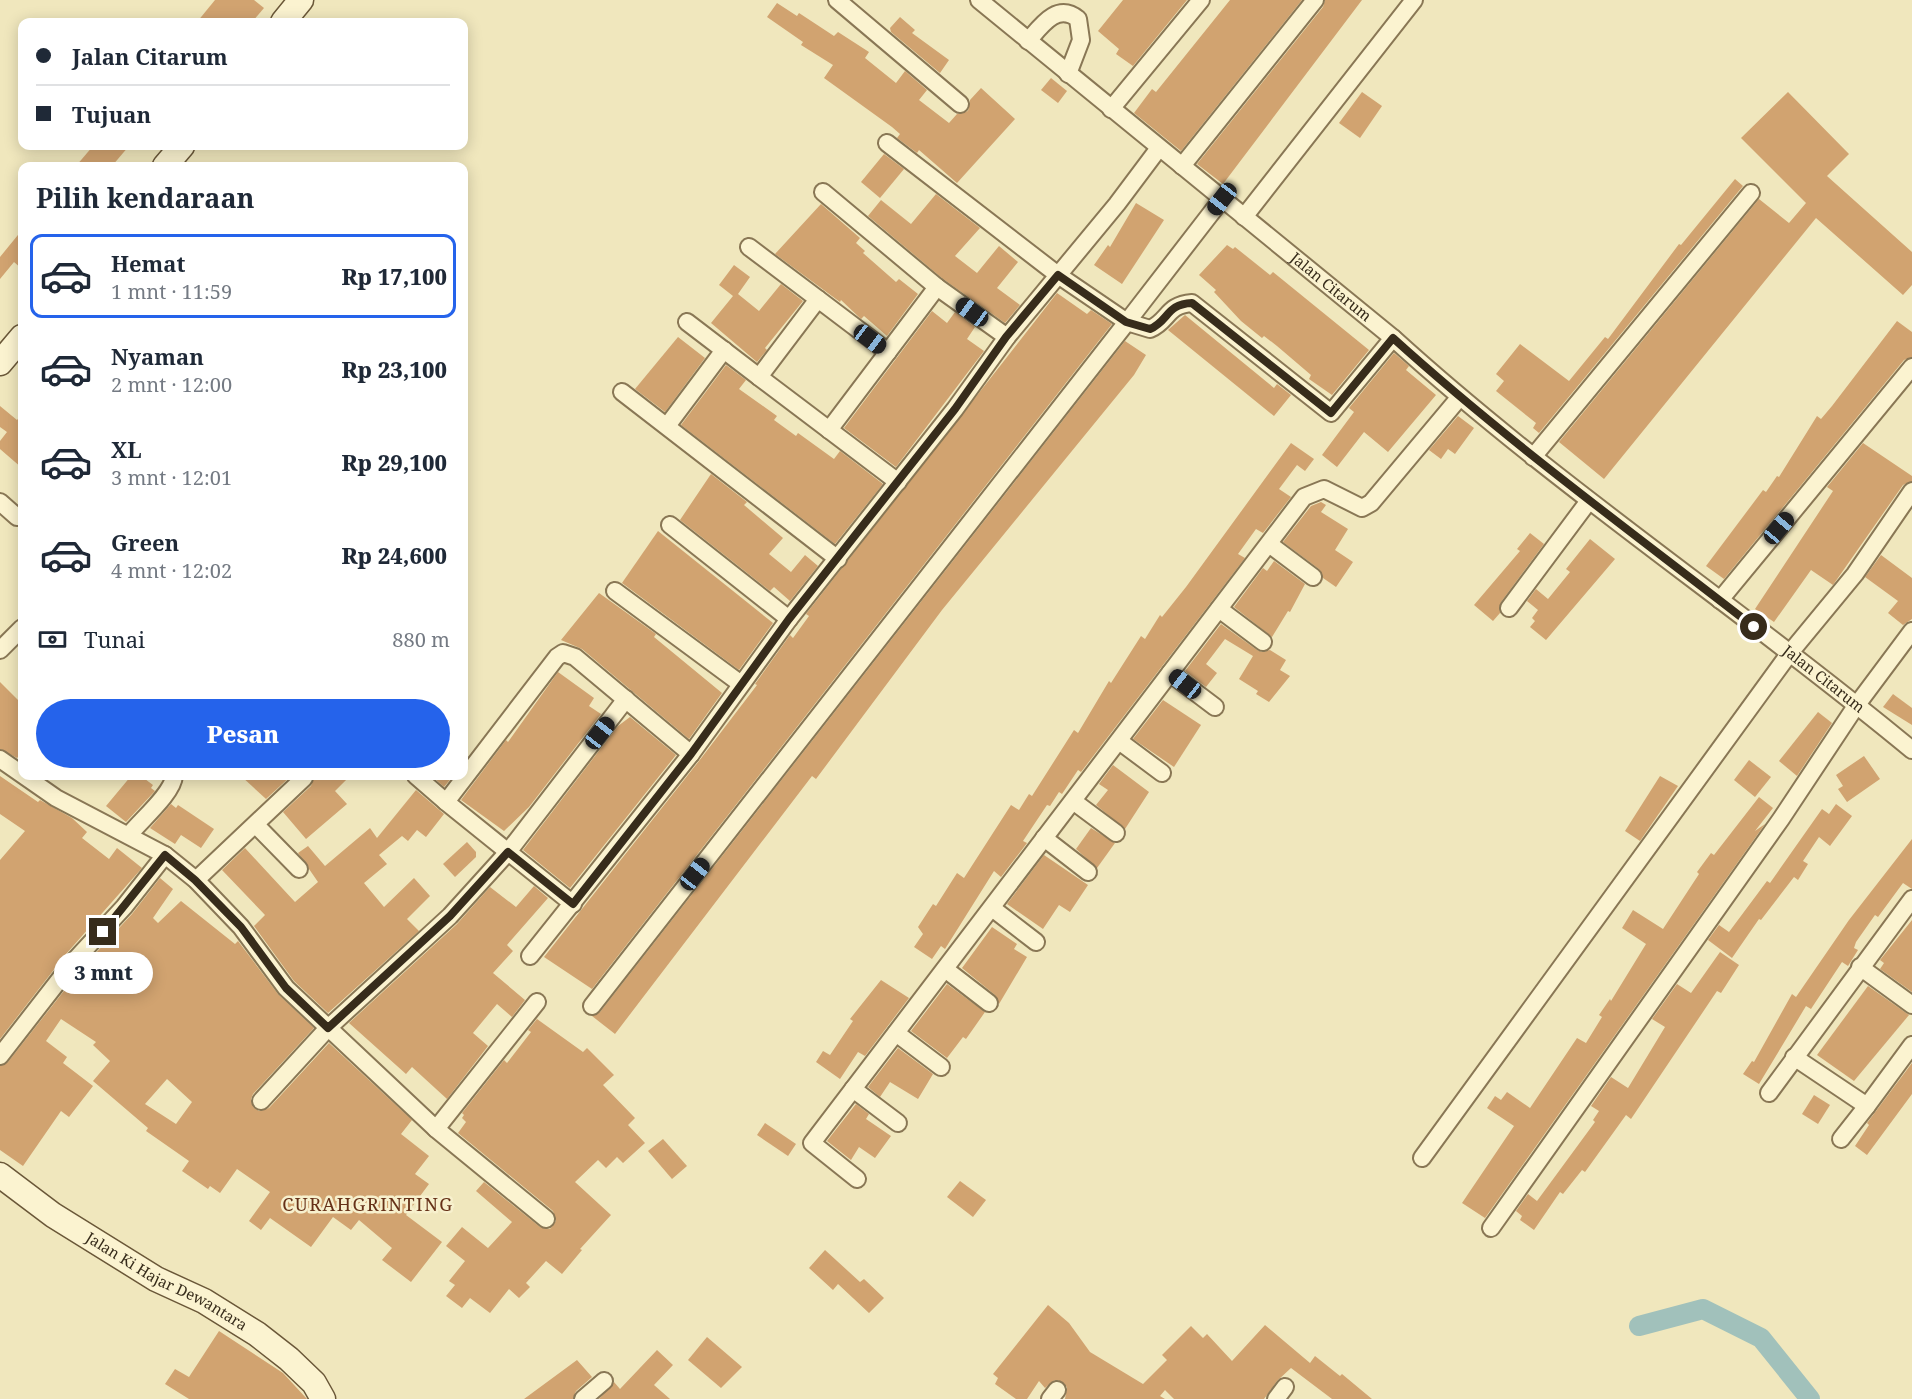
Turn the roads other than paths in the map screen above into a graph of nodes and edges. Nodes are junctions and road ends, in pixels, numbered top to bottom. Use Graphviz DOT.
graph roads {
  1 [pos="301,0"];
  2 [pos="979,0"];
  3 [pos="1201,0"];
  4 [pos="1315,0"];
  5 [pos="1414,0"];
  6 [pos="848,4"];
  7 [pos="286,18"];
  8 [pos="1028,41"];
  9 [pos="1068,74"];
  10 [pos="960,104"];
  11 [pos="1111,109"];
  12 [pos="887,143"];
  13 [pos="1159,148"];
  14 [pos="179,150"];
  15 [pos="168,162"];
  16 [pos="1182,166"];
  17 [pos="823,192"];
  18 [pos="1751,193"];
  19 [pos="1222,199"];
  20 [pos="1244,217"];
  21 [pos="749,247"];
  22 [pos="1058,275"];
  23 [pos="937,287"];
  24 [pos="818,299"];
  25 [pos="687,322"];
  26 [pos="1126,322"];
  27 [pos="1006,337"];
  28 [pos="1393,338"];
  29 [pos="18,342"];
  30 [pos="724,350"];
  31 [pos="888,352"];
  32 [pos="0,363"];
  33 [pos="1912,367"];
  34 [pos="759,377"];
  35 [pos="622,392"];
  36 [pos="1459,398"];
  37 [pos="667,426"];
  38 [pos="829,430"];
  39 [pos="1533,457"];
  40 [pos="898,482"];
  41 [pos="1912,491"];
  42 [pos="0,502"];
  43 [pos="1588,502"];
  44 [pos="17,517"];
  45 [pos="670,525"];
  46 [pos="1269,544"];
  47 [pos="838,559"];
  48 [pos="1313,578"];
  49 [pos="615,591"];
  50 [pos="1719,600"];
  51 [pos="1509,608"];
  52 [pos="1219,609"];
  53 [pos="789,619"];
  54 [pos="1912,631"];
  55 [pos="18,632"];
  56 [pos="1263,642"];
  57 [pos="0,650"];
  58 [pos="1790,655"];
  59 [pos="1170,673"];
  60 [pos="741,684"];
  61 [pos="626,699"];
  62 [pos="1856,706"];
  63 [pos="1215,707"];
  64 [pos="1119,741"];
  65 [pos="1910,746"];
  66 [pos="691,754"];
  67 [pos="3,766"];
  68 [pos="468,773"];
  69 [pos="1162,773"];
  70 [pos="18,775"];
  71 [pos="26,780"];
  72 [pos="174,780"];
  73 [pos="302,780"];
  74 [pos="421,780"];
  75 [pos="463,780"];
  76 [pos="1073,801"];
  77 [pos="446,802"];
  78 [pos="256,825"];
  79 [pos="1116,833"];
  80 [pos="129,834"];
  81 [pos="1044,838"];
  82 [pos="508,852"];
  83 [pos="165,855"];
  84 [pos="299,869"];
  85 [pos="1088,872"];
  86 [pos="195,880"];
  87 [pos="1912,899"];
  88 [pos="573,904"];
  89 [pos="992,908"];
  90 [pos="1036,942"];
  91 [pos="530,956"];
  92 [pos="1860,968"];
  93 [pos="945,969"];
  94 [pos="537,1002"];
  95 [pos="989,1003"];
  96 [pos="1912,1005"];
  97 [pos="592,1006"];
  98 [pos="328,1028"];
  99 [pos="896,1033"];
  100 [pos="1912,1045"];
  101 [pos="0,1056"];
  102 [pos="1794,1057"];
  103 [pos="941,1067"];
  104 [pos="853,1089"];
  105 [pos="1769,1093"];
  106 [pos="261,1101"];
  107 [pos="1867,1106"];
  108 [pos="898,1123"];
  109 [pos="436,1129"];
  110 [pos="1841,1139"];
  111 [pos="1422,1158"];
  112 [pos="0,1175"];
  113 [pos="858,1179"];
  114 [pos="546,1218"];
  115 [pos="1491,1228"];
  116 [pos="604,1381"];
  117 [pos="323,1399"];
  118 [pos="583,1399"];
  1 -- 7 [label="main road"];
  2 -- 8 [label="street, Jalan Citarum"];
  3 -- 11 [label="street"];
  4 -- 16 [label="street"];
  5 -- 20 [label="street"];
  6 -- 10 [label="street"];
  8 -- 9 [label="street, Jalan Citarum"];
  8 -- 9 [label="street"];
  9 -- 11 [label="street, Jalan Citarum"];
  11 -- 13 [label="street, Jalan Citarum"];
  12 -- 22 [label="street"];
  13 -- 16 [label="street, Jalan Citarum"];
  13 -- 22 [label="street"];
  14 -- 15 [label="main road"];
  16 -- 19 [label="street, Jalan Citarum"];
  17 -- 23 [label="street"];
  18 -- 39 [label="street"];
  19 -- 20 [label="street, Jalan Citarum"];
  19 -- 26 [label="street"];
  20 -- 28 [label="street, Jalan Citarum"];
  21 -- 24 [label="street"];
  22 -- 26 [label="street"];
  22 -- 27 [label="street"];
  23 -- 27 [label="street"];
  23 -- 31 [label="street"];
  24 -- 31 [label="street"];
  24 -- 34 [label="street"];
  25 -- 30 [label="street"];
  26 -- 28 [label="street"];
  26 -- 97 [label="street"];
  27 -- 40 [label="street"];
  28 -- 36 [label="street, Jalan Citarum"];
  29 -- 32 [label="main road"];
  30 -- 34 [label="street"];
  30 -- 37 [label="street"];
  31 -- 38 [label="street"];
  33 -- 50 [label="street"];
  34 -- 38 [label="street"];
  35 -- 37 [label="street"];
  36 -- 39 [label="street, Jalan Citarum"];
  36 -- 46 [label="street"];
  37 -- 47 [label="street"];
  38 -- 40 [label="street"];
  39 -- 43 [label="street, Jalan Citarum"];
  40 -- 47 [label="street"];
  41 -- 58 [label="street"];
  42 -- 44 [label="street"];
  43 -- 50 [label="street, Jalan Citarum"];
  43 -- 51 [label="street"];
  45 -- 53 [label="street"];
  46 -- 48 [label="street"];
  46 -- 52 [label="street"];
  47 -- 53 [label="street"];
  49 -- 60 [label="street"];
  50 -- 58 [label="street, Jalan Citarum"];
  52 -- 56 [label="street"];
  52 -- 59 [label="street"];
  53 -- 60 [label="street"];
  54 -- 62 [label="street"];
  55 -- 57 [label="street"];
  58 -- 62 [label="street, Jalan Citarum"];
  58 -- 111 [label="street"];
  59 -- 63 [label="street"];
  59 -- 64 [label="street"];
  60 -- 66 [label="street"];
  61 -- 66 [label="street"];
  61 -- 68 [label="street"];
  61 -- 82 [label="street"];
  62 -- 65 [label="street, Jalan Citarum"];
  62 -- 115 [label="street"];
  64 -- 69 [label="street"];
  64 -- 76 [label="street"];
  66 -- 88 [label="street"];
  67 -- 70 [label="street"];
  71 -- 80 [label="street"];
  72 -- 80 [label="street"];
  73 -- 78 [label="street"];
  74 -- 77 [label="street"];
  75 -- 77 [label="street"];
  76 -- 79 [label="street"];
  76 -- 81 [label="street"];
  77 -- 82 [label="street"];
  78 -- 84 [label="street"];
  78 -- 86 [label="street"];
  80 -- 83 [label="street"];
  81 -- 85 [label="street"];
  81 -- 89 [label="street"];
  82 -- 88 [label="street"];
  82 -- 98 [label="street"];
  83 -- 86 [label="street"];
  83 -- 101 [label="street"];
  86 -- 98 [label="street"];
  87 -- 92 [label="street"];
  88 -- 91 [label="street"];
  89 -- 90 [label="street"];
  89 -- 93 [label="street"];
  92 -- 96 [label="street"];
  92 -- 102 [label="street"];
  93 -- 95 [label="street"];
  93 -- 99 [label="street"];
  94 -- 109 [label="street"];
  98 -- 106 [label="street"];
  98 -- 109 [label="street"];
  99 -- 103 [label="street"];
  99 -- 104 [label="street"];
  100 -- 107 [label="street"];
  102 -- 105 [label="street"];
  102 -- 107 [label="street"];
  104 -- 108 [label="street"];
  104 -- 113 [label="street"];
  107 -- 110 [label="street"];
  109 -- 114 [label="street"];
  112 -- 117 [label="main road, Jalan Ki Hajar Dewantara"];
  116 -- 118 [label="street"];
}
